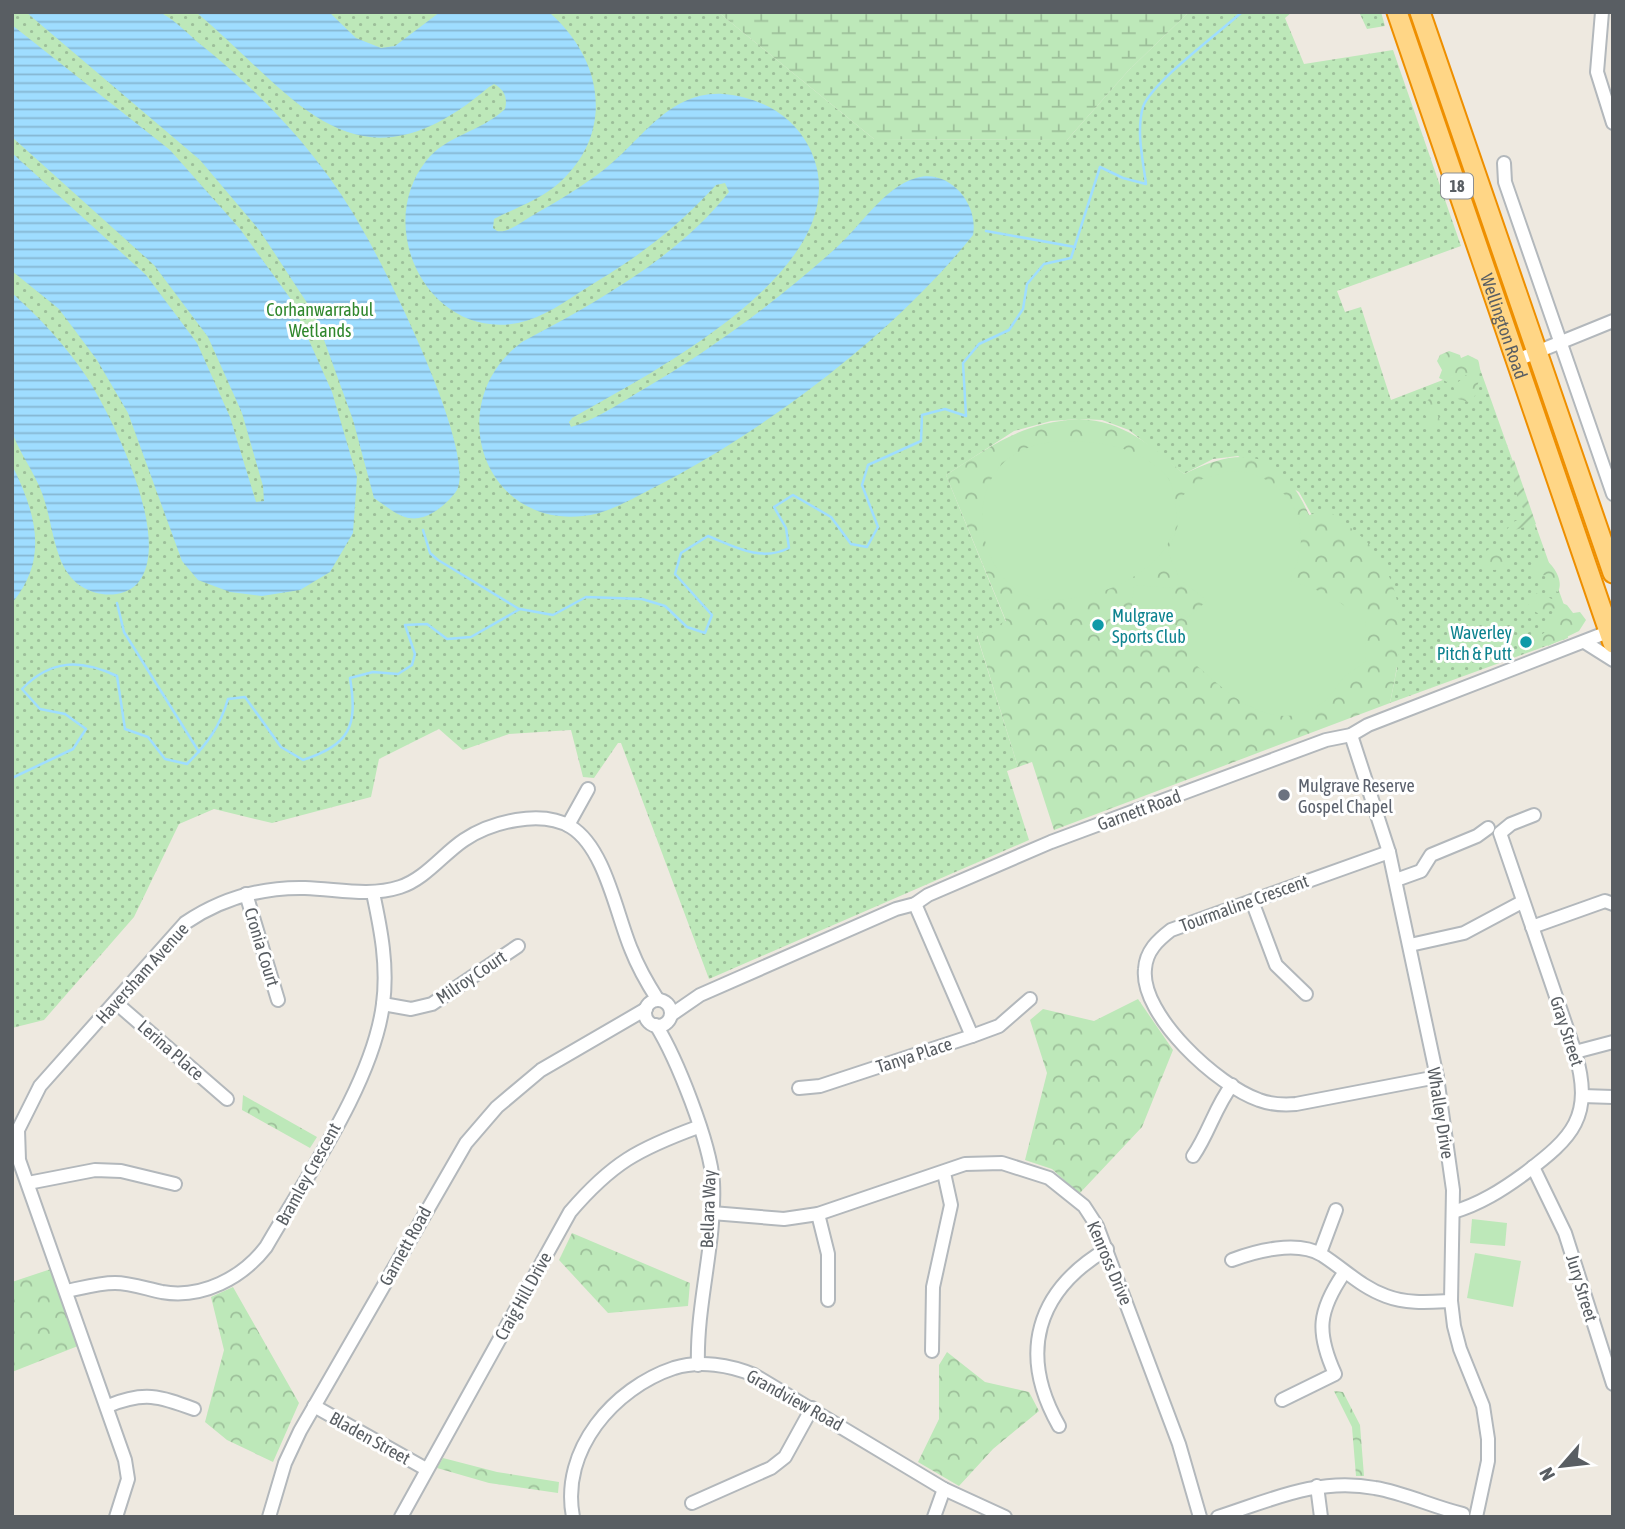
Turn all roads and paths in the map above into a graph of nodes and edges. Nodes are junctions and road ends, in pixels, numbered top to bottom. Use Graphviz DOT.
graph roads {
  1 [pos="1397,12"];
  2 [pos="1420,12"];
  3 [pos="1602,12"];
  4 [pos="1613,123"];
  5 [pos="1504,163"];
  6 [pos="1613,321"];
  7 [pos="1561,343"];
  8 [pos="1537,352"];
  9 [pos="1517,360"];
  10 [pos="1613,494"];
  11 [pos="1613,573"];
  12 [pos="1612,635"];
  13 [pos="1586,643"];
  14 [pos="1613,660"];
  15 [pos="1351,735"];
  16 [pos="588,789"];
  17 [pos="1534,815"];
  18 [pos="568,825"];
  19 [pos="1488,828"];
  20 [pos="1389,852"];
  21 [pos="1396,880"];
  22 [pos="373,893"];
  23 [pos="246,894"];
  24 [pos="1252,901"];
  25 [pos="1522,902"];
  26 [pos="915,904"];
  27 [pos="1613,904"];
  28 [pos="1532,927"];
  29 [pos="1410,945"];
  30 [pos="518,946"];
  31 [pos="1306,994"];
  32 [pos="700,995"];
  33 [pos="1030,999"];
  34 [pos="278,1000"];
  35 [pos="115,1002"];
  36 [pos="383,1004"];
  37 [pos="654,1004"];
  38 [pos="661,1021"];
  39 [pos="610,1032"];
  40 [pos="972,1036"];
  41 [pos="1613,1042"];
  42 [pos="1575,1052"];
  43 [pos="1437,1077"];
  44 [pos="1232,1085"];
  45 [pos="799,1088"];
  46 [pos="1582,1096"];
  47 [pos="1613,1097"];
  48 [pos="227,1099"];
  49 [pos="698,1126"];
  50 [pos="15,1130"];
  51 [pos="1193,1156"];
  52 [pos="1531,1168"];
  53 [pos="944,1173"];
  54 [pos="27,1183"];
  55 [pos="175,1184"];
  56 [pos="1453,1208"];
  57 [pos="1336,1210"];
  58 [pos="712,1213"];
  59 [pos="818,1214"];
  60 [pos="1107,1249"];
  61 [pos="1320,1253"];
  62 [pos="1232,1260"];
  63 [pos="1344,1273"];
  64 [pos="67,1292"];
  65 [pos="828,1300"];
  66 [pos="1451,1301"];
  67 [pos="932,1351"];
  68 [pos="702,1365"];
  69 [pos="1609,1366"];
  70 [pos="1613,1384"];
  71 [pos="1282,1400"];
  72 [pos="108,1406"];
  73 [pos="314,1406"];
  74 [pos="812,1408"];
  75 [pos="194,1409"];
  76 [pos="1059,1426"];
  77 [pos="426,1469"];
  78 [pos="1317,1486"];
  79 [pos="944,1489"];
  80 [pos="1191,1496"];
  81 [pos="692,1503"];
  82 [pos="1435,1508"];
  83 [pos="1468,1515"];
  84 [pos="116,1517"];
  85 [pos="269,1517"];
  86 [pos="401,1517"];
  87 [pos="573,1517"];
  88 [pos="934,1517"];
  89 [pos="1005,1517"];
  90 [pos="1192,1517"];
  91 [pos="1200,1517"];
  92 [pos="1218,1517"];
  93 [pos="1321,1517"];
  94 [pos="1447,1517"];
  1 -- 9 [label="highway, Wellington Road / 18"];
  2 -- 8 [label="highway, Wellington Road / 18"];
  3 -- 4 [label="street"];
  5 -- 7 [label="street"];
  6 -- 7 [label="street"];
  7 -- 8 [label="street"];
  7 -- 10 [label="street"];
  8 -- 9 [label="street"];
  8 -- 11 [label="highway, Wellington Road / 18"];
  9 -- 12 [label="highway, Wellington Road / 18"];
  12 -- 13 [label="street, Garnett Road"];
  13 -- 14 [label="street"];
  13 -- 15 [label="street, Garnett Road"];
  15 -- 20 [label="street, Whalley Drive"];
  15 -- 26 [label="street, Garnett Road"];
  16 -- 18 [label="street"];
  17 -- 25 [label="street, Gray Street"];
  18 -- 22 [label="street, Haversham Avenue"];
  18 -- 37 [label="street"];
  19 -- 21 [label="street"];
  20 -- 21 [label="street, Whalley Drive"];
  20 -- 24 [label="street, Tourmaline Crescent"];
  21 -- 29 [label="street, Whalley Drive"];
  22 -- 23 [label="street, Haversham Avenue"];
  22 -- 36 [label="street, Bramley Crescent"];
  23 -- 34 [label="street, Cronia Court"];
  23 -- 35 [label="street, Haversham Avenue"];
  24 -- 31 [label="street"];
  24 -- 44 [label="street, Tourmaline Crescent"];
  25 -- 28 [label="street, Gray Street"];
  25 -- 29 [label="street"];
  26 -- 32 [label="street, Garnett Road"];
  26 -- 40 [label="street, Tanya Place"];
  27 -- 28 [label="street"];
  28 -- 42 [label="street, Gray Street"];
  29 -- 43 [label="street, Whalley Drive"];
  30 -- 36 [label="street, Milroy Court"];
  32 -- 37 [label="street, Garnett Road"];
  32 -- 38 [label="street, Garnett Road"];
  33 -- 40 [label="street"];
  35 -- 48 [label="street, Lerina Place"];
  35 -- 50 [label="street, Haversham Avenue"];
  36 -- 64 [label="street, Bramley Crescent"];
  37 -- 38 [label="street"];
  37 -- 38 [label="street"];
  37 -- 39 [label="street, Garnett Road"];
  38 -- 39 [label="street, Garnett Road"];
  38 -- 49 [label="street, Bellara Way"];
  39 -- 73 [label="street, Garnett Road"];
  40 -- 45 [label="street, Tanya Place"];
  41 -- 42 [label="street"];
  42 -- 46 [label="street, Gray Street"];
  43 -- 44 [label="street, Tourmaline Crescent"];
  43 -- 56 [label="street, Whalley Drive"];
  44 -- 51 [label="street"];
  46 -- 47 [label="street"];
  46 -- 52 [label="street, Gray Street"];
  49 -- 58 [label="street, Bellara Way"];
  49 -- 77 [label="street, Craig Hill Drive"];
  50 -- 54 [label="street, Haversham Avenue"];
  52 -- 56 [label="street, Gray Street"];
  52 -- 69 [label="street, Jury Street"];
  53 -- 59 [label="street, Kenross Drive"];
  53 -- 60 [label="street, Kenross Drive"];
  53 -- 67 [label="street"];
  54 -- 55 [label="street"];
  54 -- 64 [label="street, Haversham Avenue"];
  56 -- 66 [label="street, Whalley Drive"];
  57 -- 61 [label="street"];
  58 -- 59 [label="street, Kenross Drive"];
  58 -- 68 [label="street, Bellara Way"];
  59 -- 65 [label="street"];
  60 -- 76 [label="street"];
  60 -- 80 [label="street, Kenross Drive"];
  61 -- 62 [label="street"];
  61 -- 63 [label="street"];
  63 -- 66 [label="street"];
  63 -- 71 [label="street"];
  64 -- 72 [label="street, Haversham Avenue"];
  66 -- 83 [label="street, Whalley Drive"];
  68 -- 74 [label="street, Grandview Road"];
  68 -- 87 [label="street, Grandview Road"];
  69 -- 70 [label="street, Jury Street"];
  72 -- 75 [label="street"];
  72 -- 84 [label="street, Haversham Avenue"];
  73 -- 77 [label="street, Bladen Street"];
  73 -- 85 [label="street, Garnett Road"];
  74 -- 79 [label="street, Grandview Road"];
  74 -- 81 [label="street"];
  77 -- 86 [label="street, Craig Hill Drive"];
  78 -- 82 [label="street"];
  78 -- 92 [label="street"];
  78 -- 93 [label="street"];
  79 -- 88 [label="street"];
  79 -- 89 [label="street, Grandview Road"];
  80 -- 90 [label="street, Kenross Drive"];
  80 -- 91 [label="street, Kenross Drive"];
  82 -- 83 [label="street"];
  82 -- 94 [label="street"];
}
